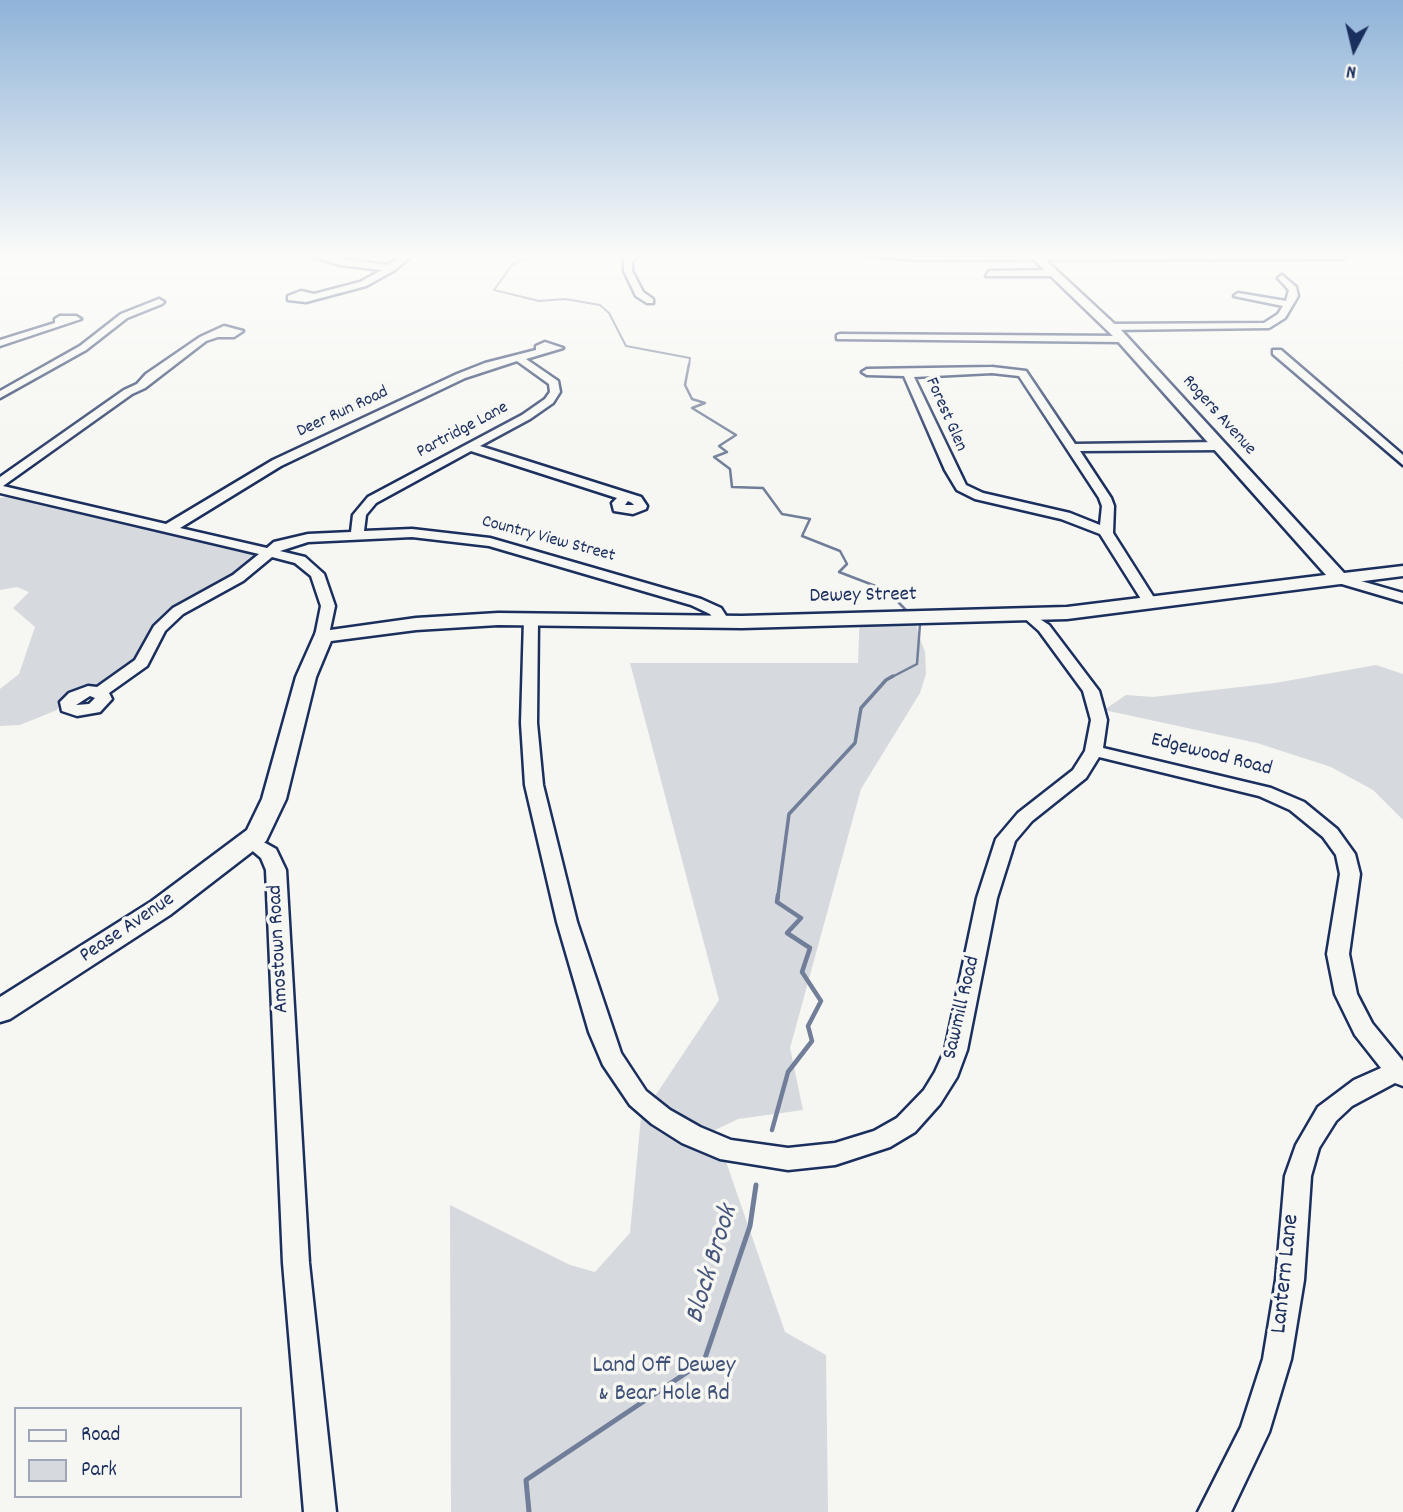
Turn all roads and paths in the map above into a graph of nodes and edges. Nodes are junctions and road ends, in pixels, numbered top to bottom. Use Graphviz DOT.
graph roads {
  1 [pos="53,325"];
  2 [pos="114,325"];
  3 [pos="1108,325"];
  4 [pos="1267,325"];
  5 [pos="1117,333"];
  6 [pos="217,334"];
  7 [pos="840,337"];
  8 [pos="0,343"];
  9 [pos="543,351"];
  10 [pos="1277,352"];
  11 [pos="520,359"];
  12 [pos="867,372"];
  13 [pos="910,373"];
  14 [pos="0,395"];
  15 [pos="1220,446"];
  16 [pos="470,447"];
  17 [pos="1072,448"];
  18 [pos="1403,461"];
  19 [pos="2,490"];
  20 [pos="626,497"];
  21 [pos="168,529"];
  22 [pos="1106,533"];
  23 [pos="357,534"];
  24 [pos="271,552"];
  25 [pos="1403,571"];
  26 [pos="1340,579"];
  27 [pos="1403,598"];
  28 [pos="1152,604"];
  29 [pos="1029,615"];
  30 [pos="531,619"];
  31 [pos="723,622"];
  32 [pos="323,636"];
  33 [pos="100,692"];
  34 [pos="1094,751"];
  35 [pos="251,841"];
  36 [pos="0,1011"];
  37 [pos="1400,1074"];
  38 [pos="320,1512"];
  39 [pos="1214,1512"];
  1 -- 8 [label="street"];
  2 -- 14 [label="street"];
  3 -- 5 [label="main road, Rogers Avenue"];
  4 -- 5 [label="street"];
  5 -- 7 [label="street"];
  5 -- 15 [label="main road, Rogers Avenue"];
  6 -- 19 [label="street"];
  9 -- 11 [label="street, Deer Run Road"];
  10 -- 18 [label="street"];
  11 -- 16 [label="street, Partridge Lane"];
  11 -- 21 [label="street, Deer Run Road"];
  12 -- 13 [label="street"];
  13 -- 17 [label="street, Forest Glen"];
  13 -- 22 [label="street, Forest Glen"];
  15 -- 17 [label="street"];
  15 -- 26 [label="main road, Rogers Avenue"];
  16 -- 20 [label="street"];
  16 -- 23 [label="street, Partridge Lane"];
  17 -- 22 [label="street, Forest Glen"];
  19 -- 21 [label="street"];
  21 -- 24 [label="street"];
  22 -- 28 [label="street"];
  23 -- 24 [label="street, Country View Street"];
  23 -- 31 [label="street, Country View Street"];
  24 -- 32 [label="street"];
  24 -- 33 [label="street, Country View Street"];
  25 -- 26 [label="main road, Dewey Street"];
  26 -- 27 [label="street"];
  26 -- 28 [label="main road, Dewey Street"];
  28 -- 29 [label="main road, Dewey Street"];
  29 -- 31 [label="main road, Dewey Street"];
  29 -- 34 [label="street, Sawmill Road"];
  30 -- 31 [label="main road, Dewey Street"];
  30 -- 32 [label="main road, Dewey Street"];
  30 -- 34 [label="street, Sawmill Road"];
  32 -- 35 [label="main road"];
  34 -- 37 [label="street, Edgewood Road"];
  35 -- 36 [label="main road, Pease Avenue"];
  35 -- 38 [label="street, Amostown Road"];
  37 -- 39 [label="street, Lantern Lane"];
}
